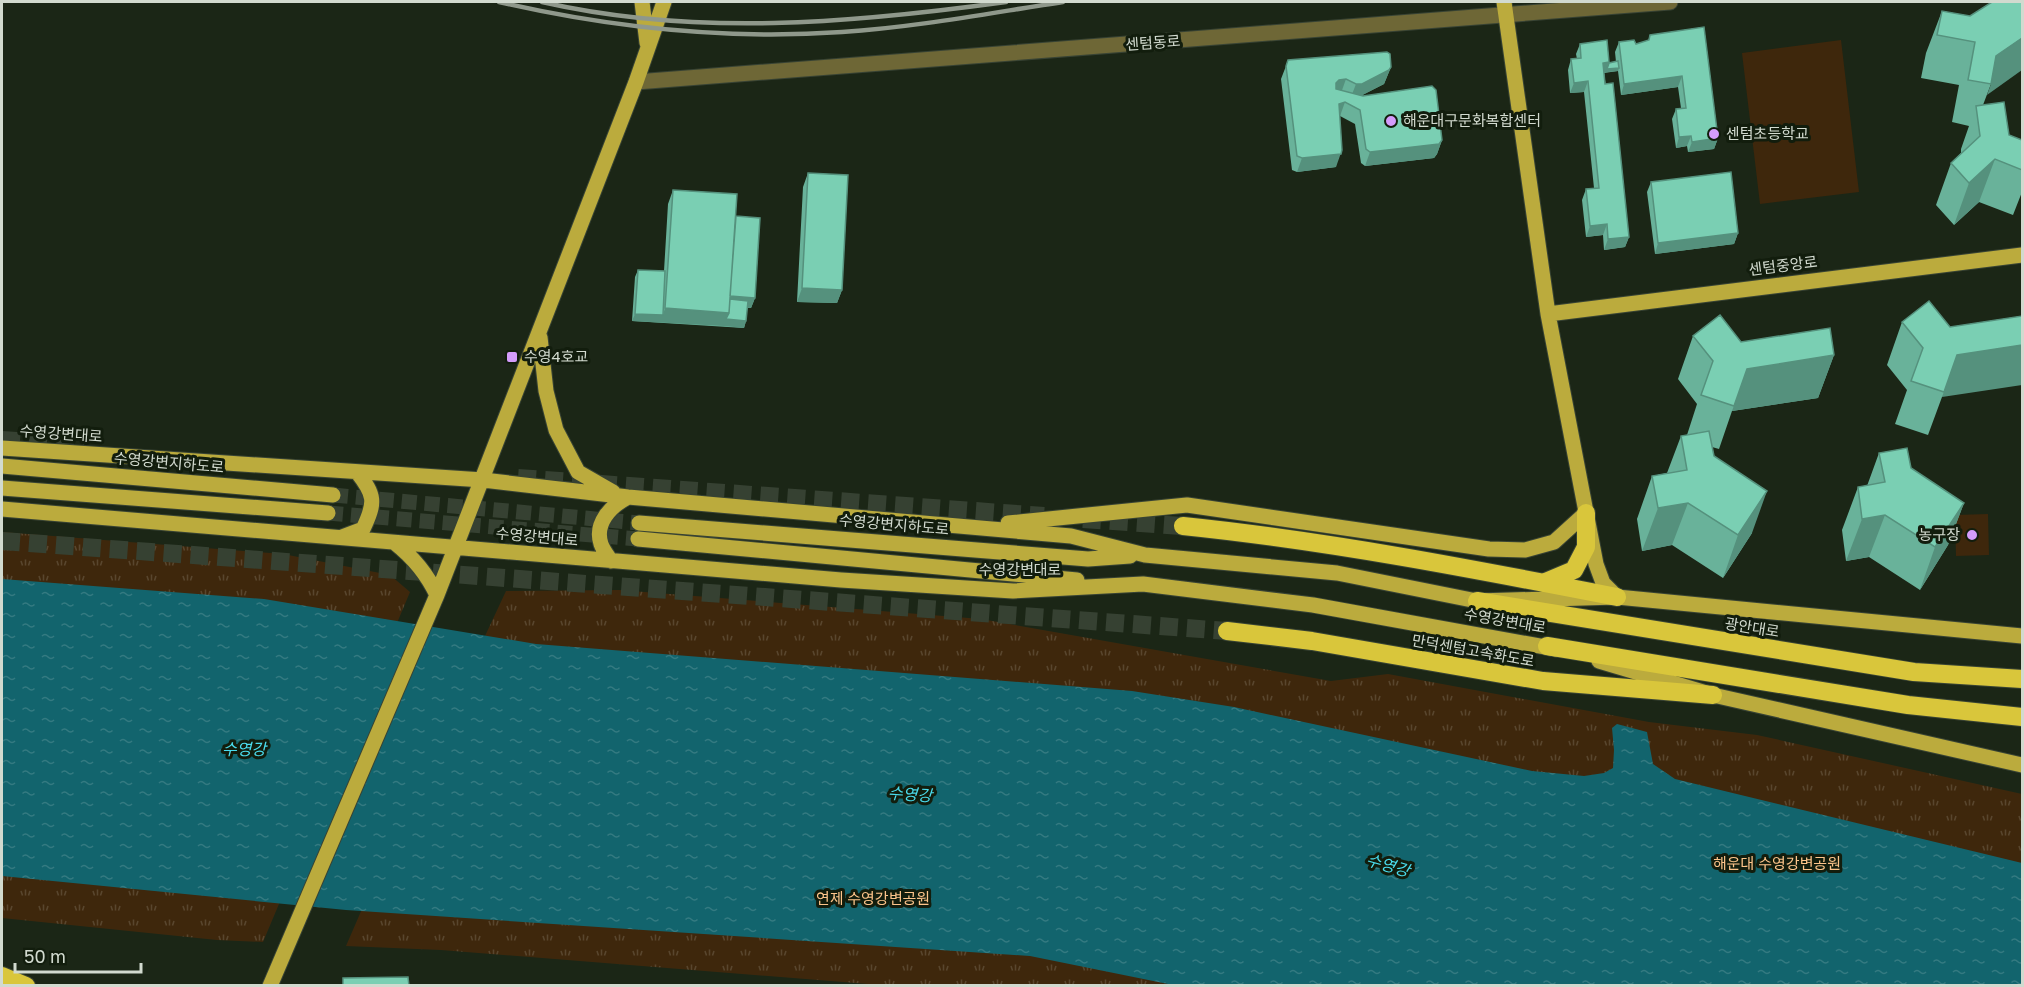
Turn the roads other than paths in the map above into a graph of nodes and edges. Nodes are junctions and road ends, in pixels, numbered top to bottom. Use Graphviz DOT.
graph roads {
  1 [pos="642,2"];
  2 [pos="664,2"];
  3 [pos="1670,2"];
  4 [pos="1505,8"];
  5 [pos="648,48"];
  6 [pos="636,82"];
  7 [pos="2022,255"];
  8 [pos="1548,314"];
  9 [pos="539,332"];
  10 [pos="2,448"];
  11 [pos="2,466"];
  12 [pos="357,471"];
  13 [pos="483,480"];
  14 [pos="2,488"];
  15 [pos="333,495"];
  16 [pos="623,496"];
  17 [pos="2,509"];
  18 [pos="328,513"];
  19 [pos="1586,513"];
  20 [pos="639,523"];
  21 [pos="1183,526"];
  22 [pos="972,527"];
  23 [pos="340,538"];
  24 [pos="638,539"];
  25 [pos="395,543"];
  26 [pos="456,549"];
  27 [pos="1145,555"];
  28 [pos="611,561"];
  29 [pos="1543,583"];
  30 [pos="1143,584"];
  31 [pos="437,595"];
  32 [pos="1617,597"];
  33 [pos="1477,601"];
  34 [pos="1227,631"];
  35 [pos="2022,636"];
  36 [pos="1547,646"];
  37 [pos="2022,679"];
  38 [pos="1713,695"];
  39 [pos="2022,717"];
  40 [pos="2022,765"];
  41 [pos="2,976"];
  42 [pos="26,986"];
  43 [pos="270,986"];
  1 -- 5 [label="main road"];
  2 -- 5 [label="main road"];
  3 -- 4 [label="street, 센텀동로"];
  4 -- 6 [label="street, 센텀동로"];
  4 -- 8 [label="main road"];
  5 -- 6 [label="main road"];
  6 -- 9 [label="main road"];
  7 -- 8 [label="main road, 센텀중앙로"];
  8 -- 19 [label="main road"];
  9 -- 13 [label="main road"];
  9 -- 16 [label="main road"];
  10 -- 12 [label="main road, 수영강변대로"];
  11 -- 15 [label="main road, 수영강변지하도로"];
  12 -- 13 [label="main road, 수영강변대로"];
  12 -- 23 [label="main road"];
  13 -- 16 [label="main road, 수영강변대로"];
  13 -- 26 [label="main road"];
  14 -- 18 [label="main road"];
  16 -- 22 [label="main road, 수영강변대로"];
  16 -- 28 [label="main road"];
  17 -- 23 [label="main road, 수영강변대로"];
  19 -- 22 [label="main road"];
  19 -- 29 [label="highway"];
  19 -- 32 [label="main road"];
  20 -- 27 [label="main road, 수영강변지하도로"];
  21 -- 29 [label="highway"];
  22 -- 27 [label="main road, 수영강변대로"];
  23 -- 25 [label="main road, 수영강변대로"];
  24 -- 30 [label="main road"];
  25 -- 26 [label="main road, 수영강변대로"];
  25 -- 31 [label="main road"];
  26 -- 28 [label="main road, 수영강변대로"];
  26 -- 31 [label="main road"];
  27 -- 33 [label="main road, 수영강변대로"];
  28 -- 30 [label="main road, 수영강변대로"];
  29 -- 32 [label="highway"];
  30 -- 36 [label="main road, 수영강변대로"];
  31 -- 43 [label="main road"];
  32 -- 33 [label="main road, 수영강변대로"];
  32 -- 35 [label="main road, 수영강변대로"];
  33 -- 37 [label="highway, 광안대로"];
  34 -- 38 [label="highway, 만덕센텀고속화도로"];
  36 -- 38 [label="main road, 수영강변대로"];
  36 -- 39 [label="highway"];
  38 -- 40 [label="main road, 수영강변대로"];
  41 -- 42 [label="highway"];
}
